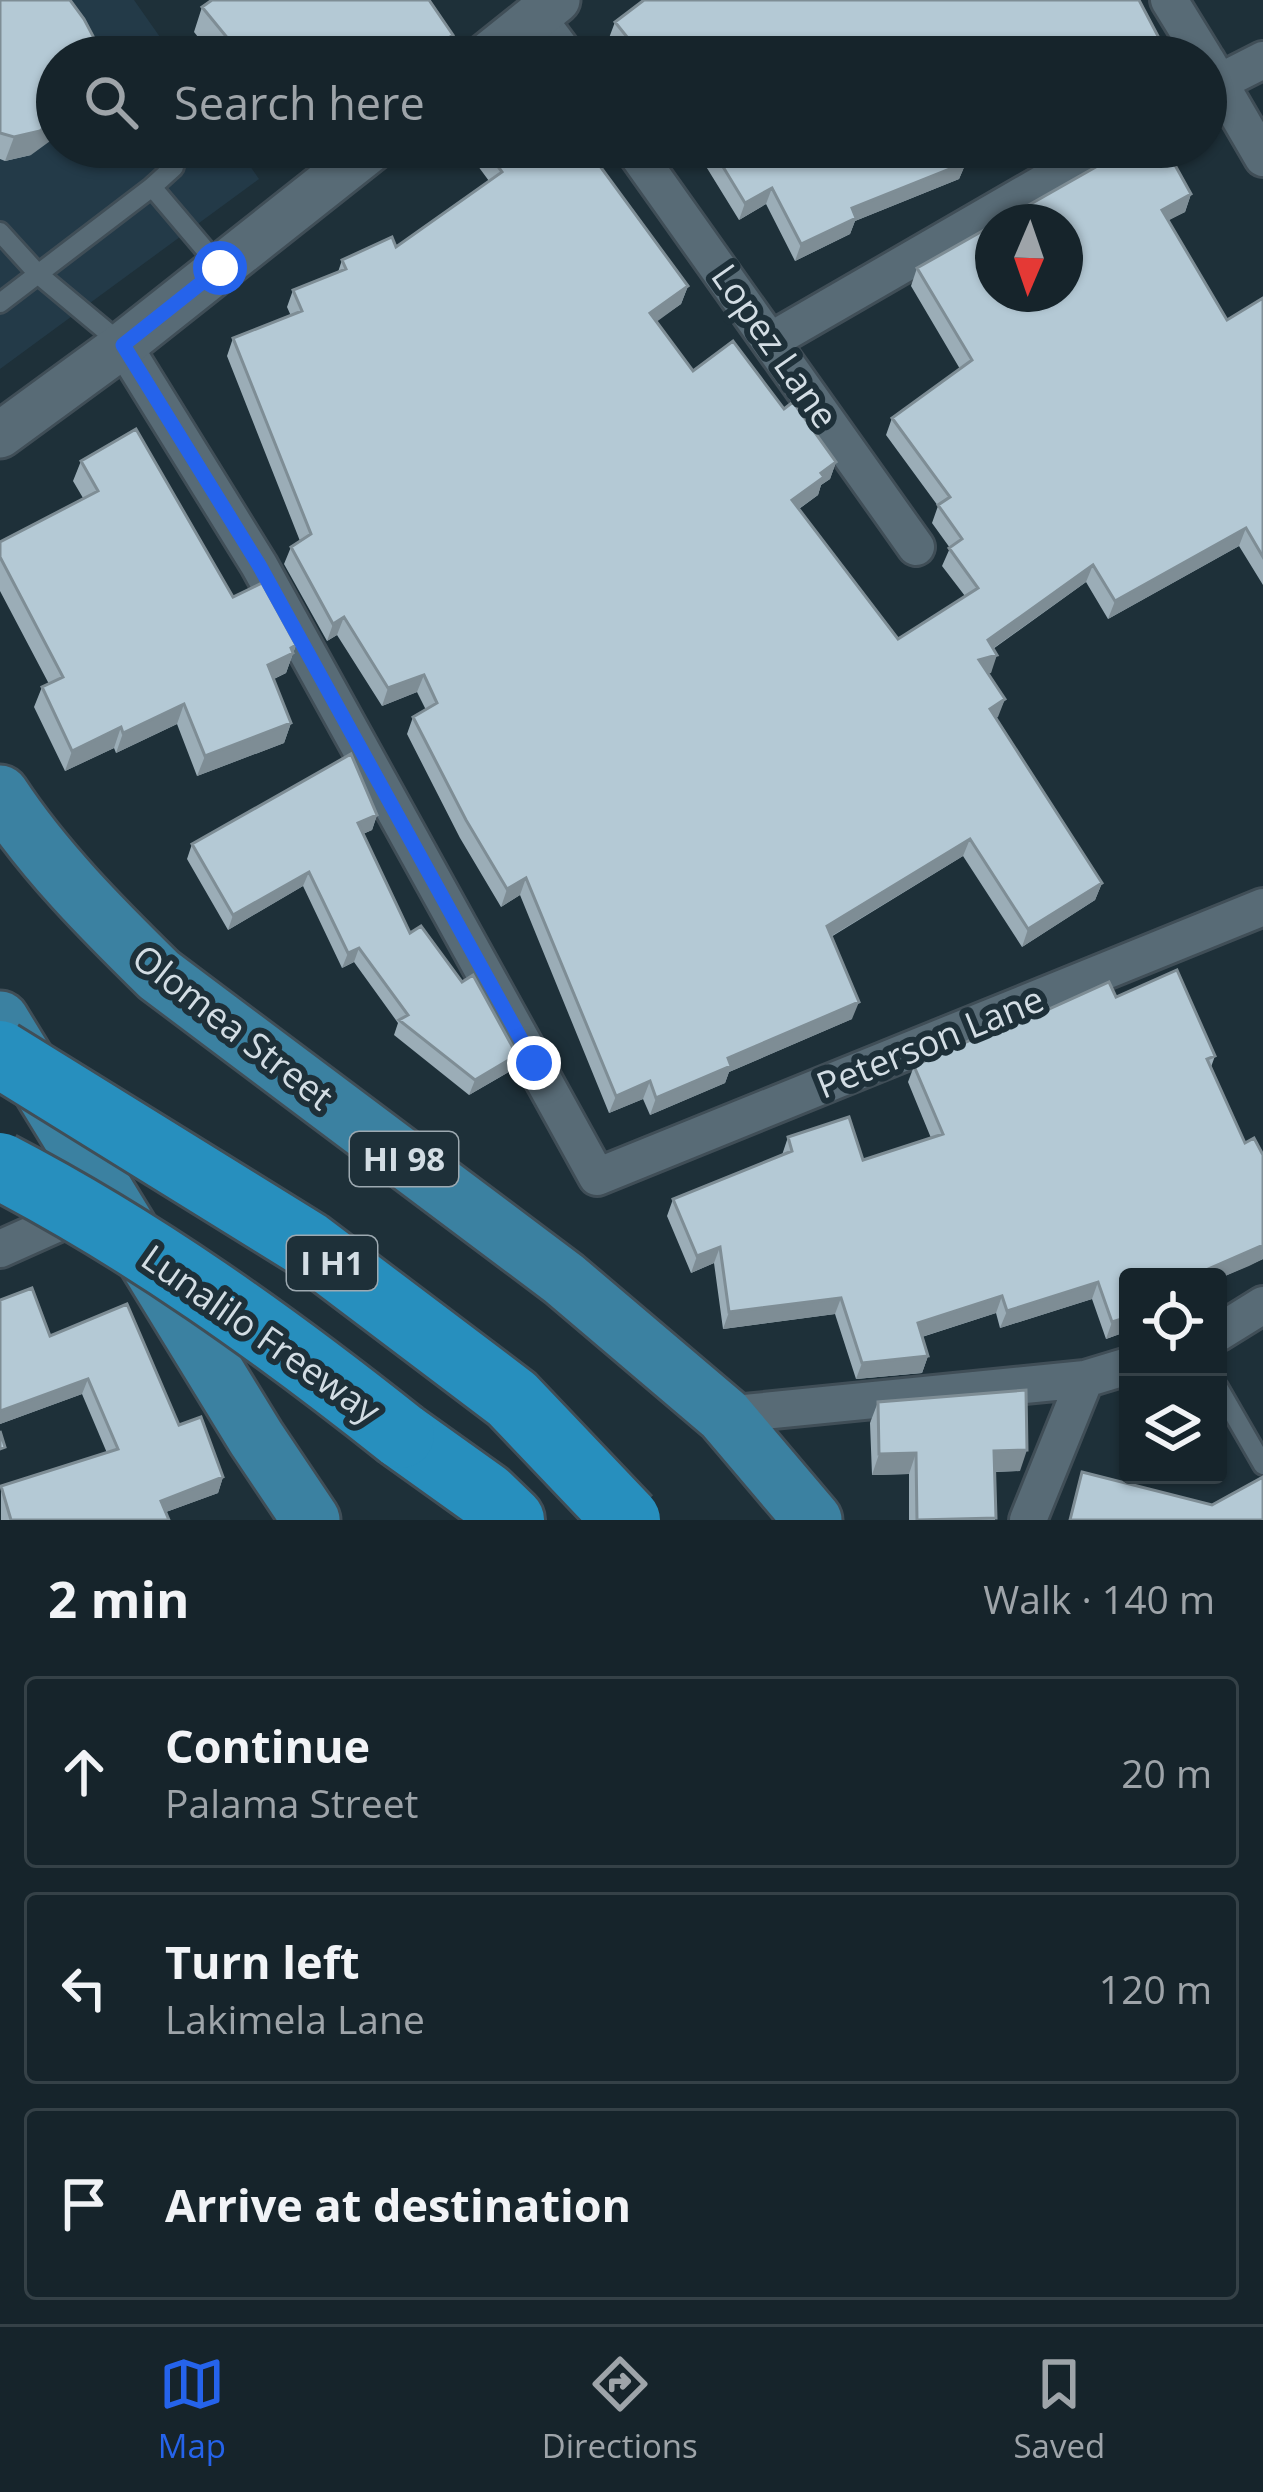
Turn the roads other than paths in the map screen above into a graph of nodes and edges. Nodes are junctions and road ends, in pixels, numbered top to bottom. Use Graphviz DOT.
graph roads {
  1 [pos="1169,0"];
  2 [pos="547,8"];
  3 [pos="512,36"];
  4 [pos="558,36"];
  5 [pos="1189,36"];
  6 [pos="1263,60"];
  7 [pos="1227,68"];
  8 [pos="1227,101"];
  9 [pos="1263,158"];
  10 [pos="173,168"];
  11 [pos="346,168"];
  12 [pos="647,168"];
  13 [pos="1070,168"];
  14 [pos="152,187"];
  15 [pos="0,232"];
  16 [pos="220,268"];
  17 [pos="39,274"];
  18 [pos="0,303"];
  19 [pos="772,340"];
  20 [pos="123,345"];
  21 [pos="0,435"];
  22 [pos="916,548"];
  23 [pos="0,794"];
  24 [pos="1263,907"];
  25 [pos="0,1020"];
  26 [pos="0,1054"];
  27 [pos="0,1166"];
  28 [pos="112,1199"];
  29 [pos="0,1249"];
  30 [pos="1263,1305"];
  31 [pos="1227,1327"];
  32 [pos="1119,1369"];
  33 [pos="1085,1379"];
  34 [pos="1227,1403"];
  35 [pos="724,1415"];
  36 [pos="1263,1465"];
  37 [pos="311,1520"];
  38 [pos="511,1520"];
  39 [pos="628,1520"];
  40 [pos="813,1520"];
  41 [pos="1028,1520"];
  1 -- 5 [label="street"];
  2 -- 3 [label="street"];
  2 -- 4 [label="street"];
  6 -- 7 [label="street"];
  8 -- 9 [label="street"];
  10 -- 14 [label="lane"];
  11 -- 16 [label="street"];
  12 -- 19 [label="street, Lopez Lane"];
  13 -- 19 [label="street"];
  14 -- 16 [label="lane"];
  14 -- 17 [label="lane"];
  15 -- 17 [label="lane"];
  16 -- 20 [label="street"];
  17 -- 18 [label="lane"];
  17 -- 20 [label="lane"];
  19 -- 22 [label="street, Lopez Lane"];
  20 -- 21 [label="street"];
  20 -- 24 [label="street, Peterson Lane"];
  23 -- 35 [label="main road, Olomea Street / HI 98"];
  25 -- 28 [label="main road"];
  26 -- 39 [label="highway, I H1, bridge"];
  27 -- 38 [label="highway, Lunalilo Freeway / I H1, bridge"];
  28 -- 29 [label="street"];
  28 -- 37 [label="main road"];
  30 -- 31 [label="street"];
  32 -- 33 [label="street"];
  33 -- 35 [label="street"];
  33 -- 41 [label="street"];
  34 -- 36 [label="lane"];
  35 -- 40 [label="main road, Olomea Street / HI 98"];
}
